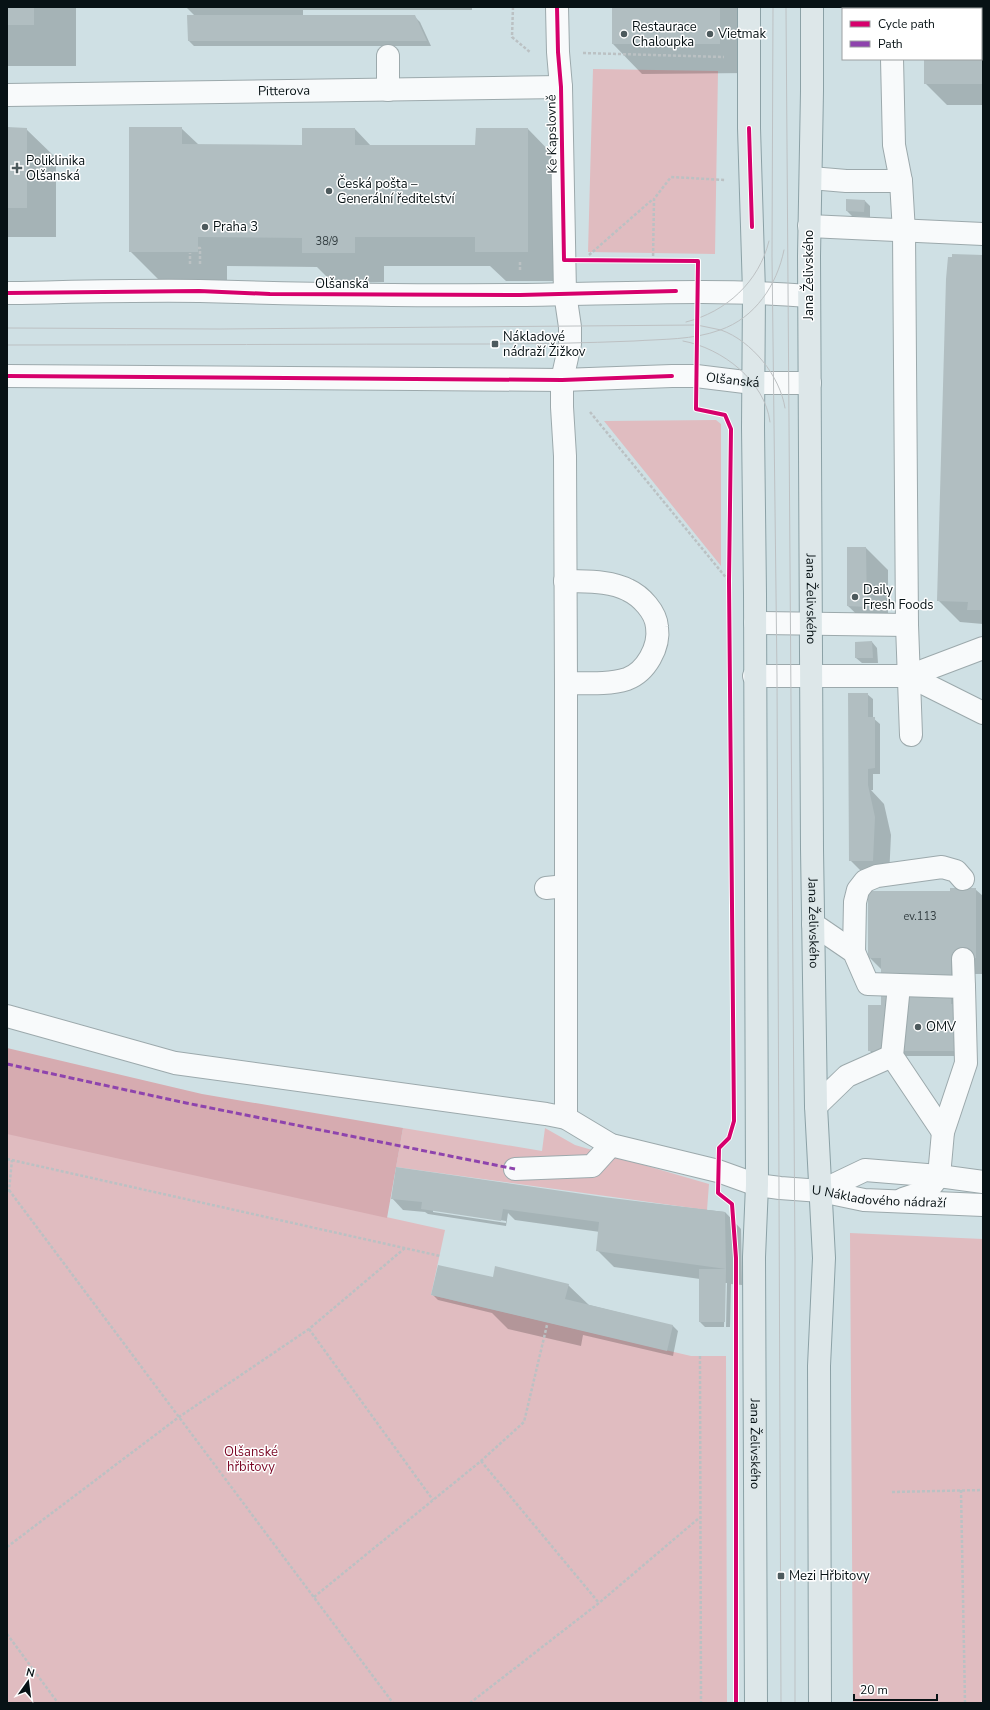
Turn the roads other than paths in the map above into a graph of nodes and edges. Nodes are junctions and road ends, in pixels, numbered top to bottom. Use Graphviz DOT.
graph roads {
  1 [pos="557,7"];
  2 [pos="749,7"];
  3 [pos="812,7"];
  4 [pos="388,56"];
  5 [pos="892,60"];
  6 [pos="561,87"];
  7 [pos="388,90"];
  8 [pos="7,95"];
  9 [pos="811,178"];
  10 [pos="901,180"];
  11 [pos="809,226"];
  12 [pos="904,232"];
  13 [pos="983,234"];
  14 [pos="754,292"];
  15 [pos="7,293"];
  16 [pos="565,293"];
  17 [pos="809,296"];
  18 [pos="7,376"];
  19 [pos="562,380"];
  20 [pos="753,383"];
  21 [pos="810,383"];
  22 [pos="565,581"];
  23 [pos="755,623"];
  24 [pos="812,623"];
  25 [pos="908,625"];
  26 [pos="983,648"];
  27 [pos="754,676"];
  28 [pos="812,676"];
  29 [pos="909,676"];
  30 [pos="566,683"];
  31 [pos="983,713"];
  32 [pos="911,735"];
  33 [pos="963,879"];
  34 [pos="813,924"];
  35 [pos="854,952"];
  36 [pos="963,959"];
  37 [pos="899,986"];
  38 [pos="964,987"];
  39 [pos="7,1016"];
  40 [pos="892,1056"];
  41 [pos="816,1106"];
  42 [pos="566,1118"];
  43 [pos="943,1132"];
  44 [pos="611,1144"];
  45 [pos="515,1169"];
  46 [pos="939,1176"];
  47 [pos="983,1182"];
  48 [pos="757,1185"];
  49 [pos="821,1191"];
  50 [pos="894,1202"];
  51 [pos="983,1204"];
  52 [pos="756,1703"];
  53 [pos="820,1703"];
  1 -- 6 [label="street, Ke Kapslovně"];
  2 -- 14 [label="main road, Jana Želivského"];
  3 -- 9 [label="main road, Jana Želivského"];
  4 -- 7 [label="street"];
  5 -- 10 [label="street"];
  6 -- 7 [label="street, Pitterova"];
  6 -- 16 [label="street, Ke Kapslovně"];
  7 -- 8 [label="street, Pitterova"];
  9 -- 10 [label="street"];
  9 -- 11 [label="main road, Jana Želivského"];
  10 -- 12 [label="street"];
  11 -- 12 [label="street"];
  11 -- 17 [label="main road, Jana Želivského"];
  12 -- 13 [label="street"];
  12 -- 25 [label="street"];
  14 -- 16 [label="street, Olšanská"];
  14 -- 17 [label="street, Olšanská"];
  14 -- 20 [label="main road, Jana Želivského"];
  15 -- 16 [label="street, Olšanská"];
  16 -- 19 [label="street, Ke Kapslovně"];
  17 -- 21 [label="main road, Jana Želivského"];
  18 -- 19 [label="street, Olšanská"];
  19 -- 20 [label="street, Olšanská"];
  19 -- 22 [label="street, Ke Kapslovně"];
  20 -- 21 [label="street, Olšanská"];
  20 -- 23 [label="main road, Jana Želivského"];
  21 -- 24 [label="main road, Jana Želivského"];
  22 -- 30 [label="street"];
  22 -- 30 [label="street"];
  23 -- 24 [label="street"];
  23 -- 27 [label="main road, Jana Želivského"];
  24 -- 25 [label="street"];
  24 -- 28 [label="main road, Jana Želivského"];
  25 -- 29 [label="street"];
  26 -- 29 [label="street"];
  27 -- 28 [label="street"];
  27 -- 48 [label="main road, Jana Želivského"];
  28 -- 29 [label="street"];
  28 -- 34 [label="main road, Jana Želivského"];
  29 -- 31 [label="street"];
  29 -- 32 [label="street"];
  30 -- 42 [label="street"];
  33 -- 35 [label="street"];
  34 -- 35 [label="street"];
  34 -- 41 [label="main road, Jana Želivského"];
  35 -- 37 [label="street"];
  36 -- 38 [label="street"];
  37 -- 38 [label="street"];
  37 -- 40 [label="street"];
  38 -- 43 [label="street"];
  39 -- 42 [label="street"];
  40 -- 41 [label="street"];
  40 -- 43 [label="street"];
  41 -- 49 [label="main road, Jana Želivského"];
  42 -- 44 [label="street"];
  43 -- 46 [label="street"];
  44 -- 45 [label="street"];
  44 -- 48 [label="street"];
  46 -- 47 [label="street, U Nákladového nádraží"];
  46 -- 49 [label="street, U Nákladového nádraží"];
  46 -- 50 [label="street"];
  48 -- 49 [label="street"];
  48 -- 52 [label="main road, Jana Želivského"];
  49 -- 50 [label="street, U Nákladového nádraží"];
  49 -- 53 [label="main road, Jana Želivského"];
  50 -- 51 [label="street, U Nákladového nádraží"];
}
